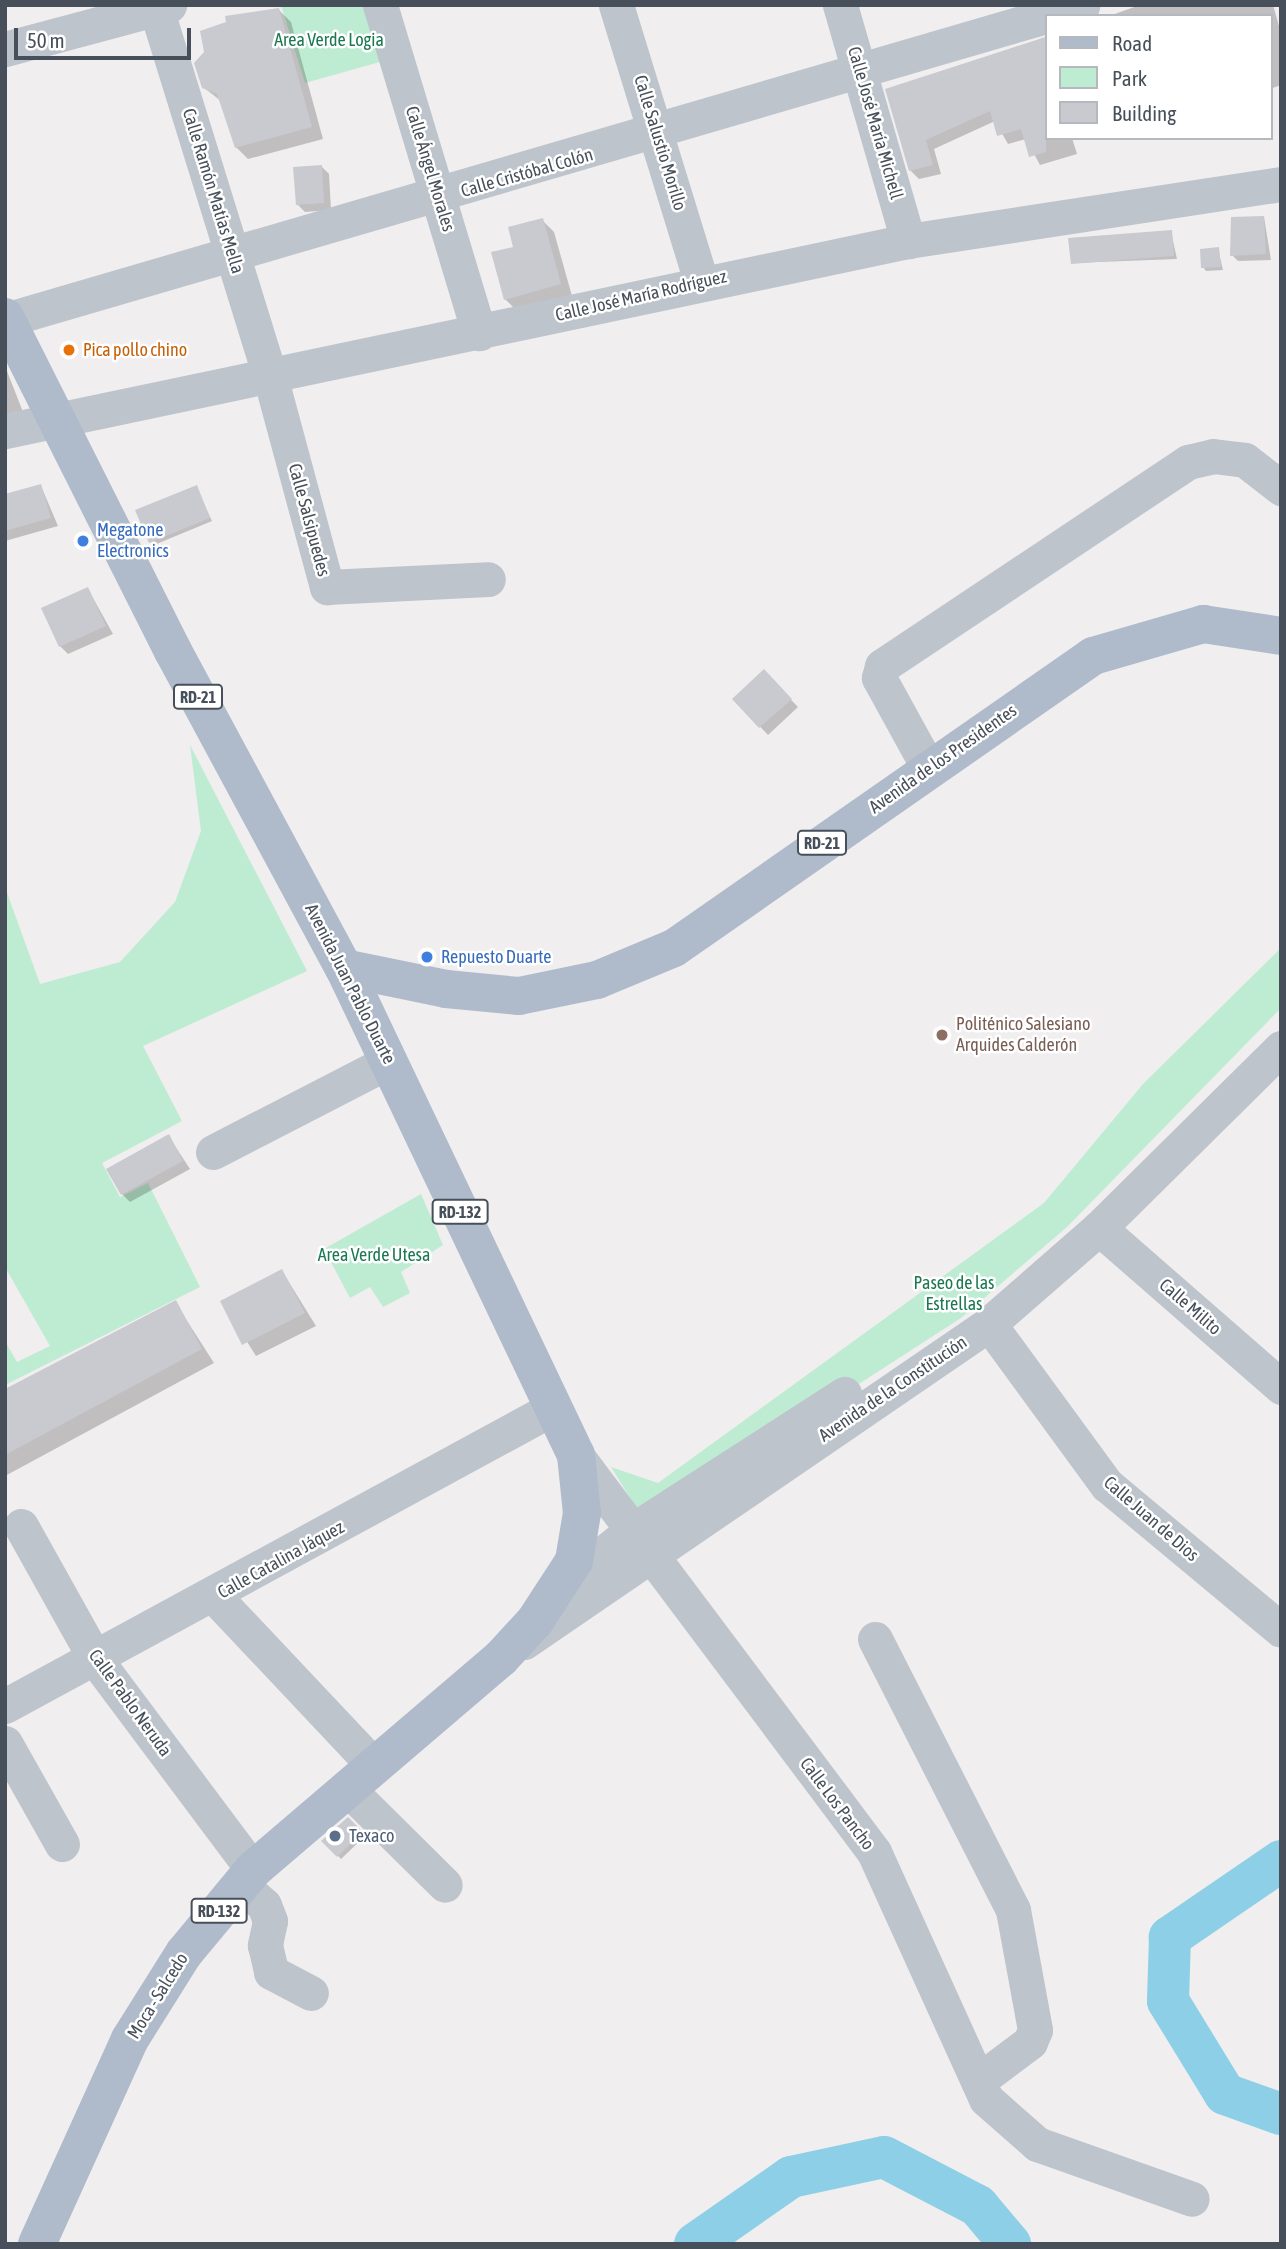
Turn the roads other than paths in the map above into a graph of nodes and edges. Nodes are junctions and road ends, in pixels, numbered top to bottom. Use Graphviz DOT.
graph roads {
  1 [pos="380,5"];
  2 [pos="616,5"];
  3 [pos="840,5"];
  4 [pos="160,6"];
  5 [pos="1044,15"];
  6 [pos="5,49"];
  7 [pos="861,71"];
  8 [pos="658,134"];
  9 [pos="1281,184"];
  10 [pos="439,198"];
  11 [pos="908,241"];
  12 [pos="232,255"];
  13 [pos="701,281"];
  14 [pos="6,319"];
  15 [pos="479,333"];
  16 [pos="270,376"];
  17 [pos="59,421"];
  18 [pos="5,430"];
  19 [pos="1281,488"];
  20 [pos="488,579"];
  21 [pos="1281,636"];
  22 [pos="928,767"];
  23 [pos="344,968"];
  24 [pos="1281,1020"];
  25 [pos="1281,1048"];
  26 [pos="388,1061"];
  27 [pos="212,1152"];
  28 [pos="1099,1228"];
  29 [pos="989,1324"];
  30 [pos="1281,1387"];
  31 [pos="553,1408"];
  32 [pos="576,1455"];
  33 [pos="21,1526"];
  34 [pos="639,1544"];
  35 [pos="560,1588"];
  36 [pos="215,1597"];
  37 [pos="1281,1630"];
  38 [pos="875,1639"];
  39 [pos="501,1658"];
  40 [pos="96,1660"];
  41 [pos="5,1706"];
  42 [pos="5,1743"];
  43 [pos="361,1777"];
  44 [pos="62,1844"];
  45 [pos="247,1877"];
  46 [pos="445,1885"];
  47 [pos="311,1993"];
  48 [pos="978,2081"];
  49 [pos="1192,2199"];
  50 [pos="37,2244"];
  1 -- 10 [label="street, Calle Ángel Morales"];
  2 -- 8 [label="street, Calle Salustio Morillo"];
  3 -- 7 [label="street, Calle José María Michell"];
  4 -- 6 [label="street"];
  4 -- 12 [label="street, Calle Ramón Matías Mella"];
  5 -- 7 [label="street, Calle Cristóbal Colón"];
  7 -- 8 [label="street, Calle Cristóbal Colón"];
  7 -- 11 [label="street, Calle José María Michell"];
  8 -- 10 [label="street, Calle Cristóbal Colón"];
  8 -- 13 [label="street, Calle Salustio Morillo"];
  9 -- 11 [label="street, Calle José María Rodríguez"];
  10 -- 12 [label="street, Calle Cristóbal Colón"];
  10 -- 15 [label="street, Calle Ángel Morales"];
  11 -- 13 [label="street, Calle José María Rodríguez"];
  12 -- 14 [label="street, Calle Cristóbal Colón"];
  12 -- 16 [label="street, Calle Ramón Matías Mella"];
  13 -- 15 [label="street, Calle José María Rodríguez"];
  14 -- 17 [label="main road, Avenida Juan Pablo Duarte / RD-21"];
  15 -- 16 [label="street, Calle José María Rodríguez"];
  16 -- 17 [label="street, Calle José María Rodríguez"];
  16 -- 20 [label="street, Calle Salsipuedes"];
  17 -- 18 [label="street, Calle José María Rodríguez"];
  17 -- 23 [label="main road, Avenida Juan Pablo Duarte / RD-21"];
  19 -- 22 [label="street"];
  21 -- 22 [label="main road, Avenida de los Presidentes / RD-21"];
  22 -- 23 [label="main road, Avenida de los Presidentes / RD-21"];
  23 -- 26 [label="main road, Avenida Juan Pablo Duarte / RD-132"];
  24 -- 34 [label="street, Avenida de la Constitución"];
  25 -- 28 [label="street, Avenida de la Constitución"];
  26 -- 27 [label="street"];
  26 -- 31 [label="main road, Avenida Juan Pablo Duarte / RD-132"];
  28 -- 29 [label="street, Avenida de la Constitución"];
  28 -- 30 [label="street, Calle Milito"];
  29 -- 34 [label="street, Avenida de la Constitución"];
  29 -- 37 [label="street, Calle Juan de Dios"];
  31 -- 32 [label="main road, Avenida Juan Pablo Duarte / RD-132"];
  31 -- 36 [label="street, Calle Catalina Jáquez"];
  32 -- 34 [label="street, Calle Los Pancho"];
  32 -- 35 [label="main road, Avenida Juan Pablo Duarte / RD-132"];
  33 -- 40 [label="street, Calle Pablo Neruda"];
  34 -- 35 [label="street, Avenida de la Constitución"];
  34 -- 39 [label="street, Avenida de la Constitución"];
  34 -- 48 [label="street, Calle Los Pancho"];
  35 -- 39 [label="main road, Avenida Juan Pablo Duarte / RD-132"];
  36 -- 40 [label="street, Calle Catalina Jáquez"];
  36 -- 43 [label="street"];
  38 -- 48 [label="street"];
  39 -- 43 [label="main road, Moca - Salcedo / RD-132"];
  40 -- 41 [label="street, Calle Catalina Jáquez"];
  40 -- 45 [label="street, Calle Pablo Neruda"];
  42 -- 44 [label="street"];
  43 -- 45 [label="main road, Moca - Salcedo / RD-132"];
  43 -- 46 [label="street"];
  45 -- 47 [label="street, Calle Pablo Neruda"];
  45 -- 50 [label="main road, Moca - Salcedo / RD-132"];
  48 -- 49 [label="street, Calle Los Pancho"];
}
